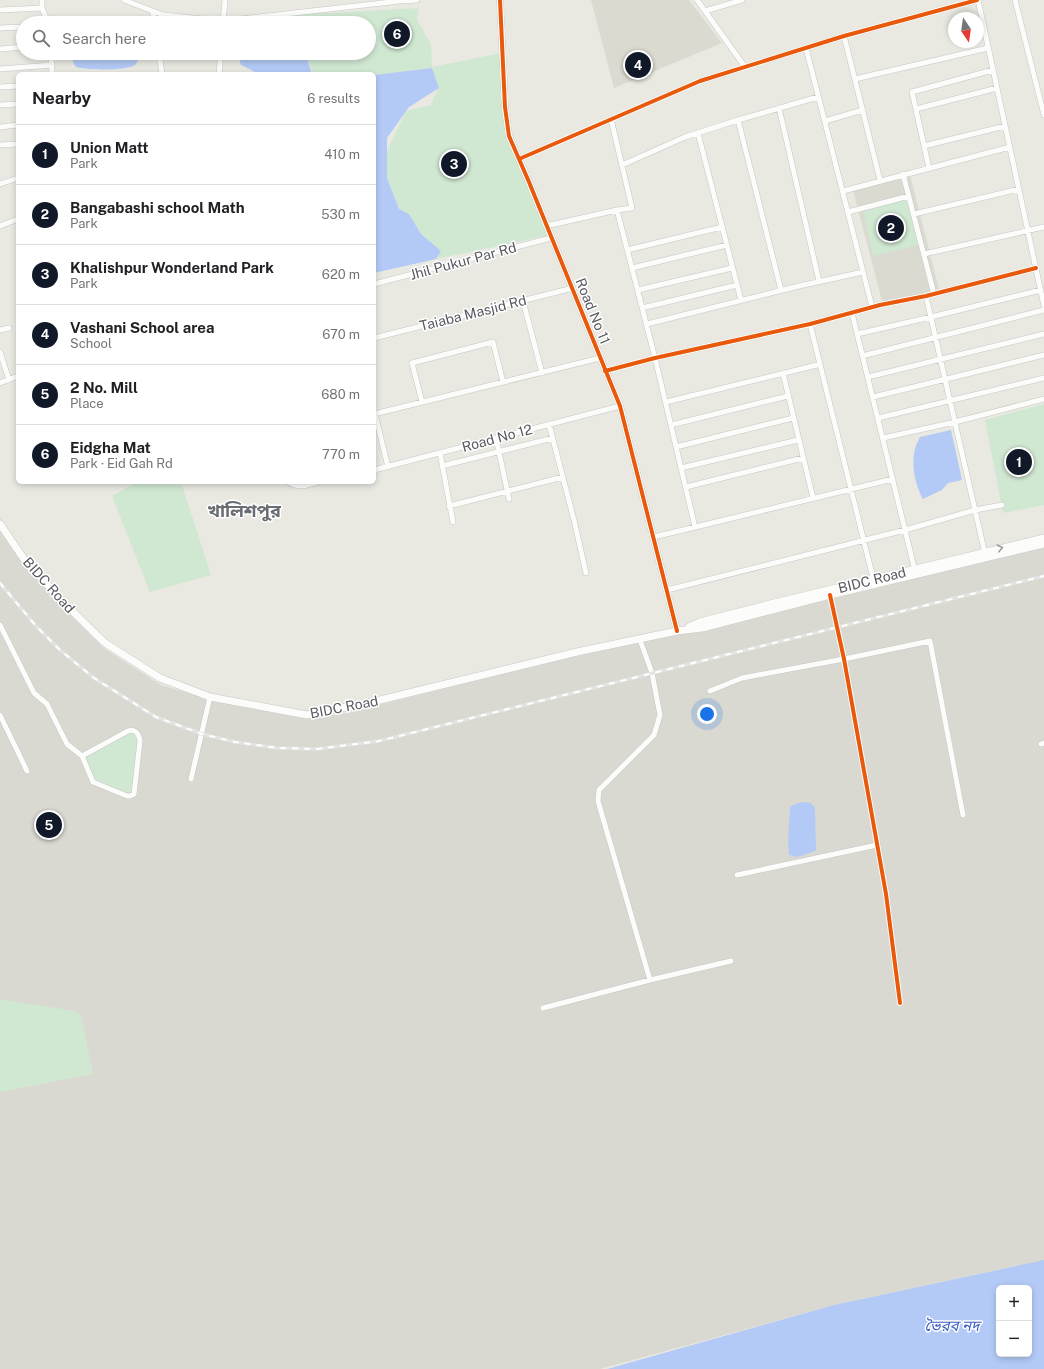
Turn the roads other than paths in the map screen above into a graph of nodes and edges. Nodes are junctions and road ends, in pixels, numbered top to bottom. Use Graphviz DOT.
graph roads {
  1 [pos="42,0"];
  2 [pos="124,0"];
  3 [pos="224,0"];
  4 [pos="417,0"];
  5 [pos="500,0"];
  6 [pos="697,0"];
  7 [pos="742,0"];
  8 [pos="978,0"];
  9 [pos="1015,0"];
  10 [pos="42,8"];
  11 [pos="0,10"];
  12 [pos="705,11"];
  13 [pos="153,12"];
  14 [pos="45,16"];
  15 [pos="154,16"];
  16 [pos="163,16"];
  17 [pos="223,16"];
  18 [pos="274,16"];
  19 [pos="16,27"];
  20 [pos="0,28"];
  21 [pos="844,36"];
  22 [pos="16,48"];
  23 [pos="806,48"];
  24 [pos="988,48"];
  25 [pos="0,49"];
  26 [pos="52,60"];
  27 [pos="160,60"];
  28 [pos="221,60"];
  29 [pos="52,65"];
  30 [pos="745,67"];
  31 [pos="0,69"];
  32 [pos="993,70"];
  33 [pos="52,72"];
  34 [pos="162,72"];
  35 [pos="220,72"];
  36 [pos="855,79"];
  37 [pos="16,86"];
  38 [pos="0,88"];
  39 [pos="997,88"];
  40 [pos="1041,90"];
  41 [pos="818,97"];
  42 [pos="16,104"];
  43 [pos="0,105"];
  44 [pos="779,108"];
  45 [pos="916,109"];
  46 [pos="863,110"];
  47 [pos="1044,115"];
  48 [pos="611,119"];
  49 [pos="738,120"];
  50 [pos="824,121"];
  51 [pos="16,126"];
  52 [pos="1005,126"];
  53 [pos="0,127"];
  54 [pos="698,133"];
  55 [pos="16,144"];
  56 [pos="0,145"];
  57 [pos="924,146"];
  58 [pos="1010,147"];
  59 [pos="519,159"];
  60 [pos="622,165"];
  61 [pos="929,168"];
  62 [pos="903,174"];
  63 [pos="16,179"];
  64 [pos="880,180"];
  65 [pos="0,184"];
  66 [pos="1019,190"];
  67 [pos="843,191"];
  68 [pos="909,196"];
  69 [pos="617,210"];
  70 [pos="848,212"];
  71 [pos="914,214"];
  72 [pos="16,220"];
  73 [pos="0,226"];
  74 [pos="546,226"];
  75 [pos="722,227"];
  76 [pos="1044,227"];
  77 [pos="1028,230"];
  78 [pos="551,238"];
  79 [pos="726,245"];
  80 [pos="628,250"];
  81 [pos="924,254"];
  82 [pos="632,268"];
  83 [pos="732,268"];
  84 [pos="1036,268"];
  85 [pos="863,272"];
  86 [pos="819,281"];
  87 [pos="376,283"];
  88 [pos="736,285"];
  89 [pos="573,288"];
  90 [pos="638,290"];
  91 [pos="781,290"];
  92 [pos="1041,290"];
  93 [pos="934,294"];
  94 [pos="926,296"];
  95 [pos="741,300"];
  96 [pos="523,301"];
  97 [pos="1044,306"];
  98 [pos="872,307"];
  99 [pos="642,308"];
  100 [pos="1044,310"];
  101 [pos="852,313"];
  102 [pos="931,317"];
  103 [pos="647,324"];
  104 [pos="810,324"];
  105 [pos="9,328"];
  106 [pos="0,330"];
  107 [pos="857,334"];
  108 [pos="1044,334"];
  109 [pos="376,338"];
  110 [pos="935,338"];
  111 [pos="0,352"];
  112 [pos="1044,355"];
  113 [pos="862,356"];
  114 [pos="600,358"];
  115 [pos="656,358"];
  116 [pos="941,360"];
  117 [pos="817,365"];
  118 [pos="605,371"];
  119 [pos="542,373"];
  120 [pos="783,373"];
  121 [pos="16,377"];
  122 [pos="868,377"];
  123 [pos="1044,378"];
  124 [pos="9,380"];
  125 [pos="945,380"];
  126 [pos="503,382"];
  127 [pos="0,383"];
  128 [pos="788,396"];
  129 [pos="873,397"];
  130 [pos="1044,399"];
  131 [pos="950,400"];
  132 [pos="422,402"];
  133 [pos="666,402"];
  134 [pos="620,406"];
  135 [pos="376,414"];
  136 [pos="793,418"];
  137 [pos="878,418"];
  138 [pos="376,422"];
  139 [pos="955,422"];
  140 [pos="549,424"];
  141 [pos="671,425"];
  142 [pos="496,438"];
  143 [pos="553,438"];
  144 [pos="883,438"];
  145 [pos="798,440"];
  146 [pos="676,447"];
  147 [pos="498,452"];
  148 [pos="440,453"];
  149 [pos="803,458"];
  150 [pos="442,466"];
  151 [pos="388,467"];
  152 [pos="681,468"];
  153 [pos="376,470"];
  154 [pos="563,477"];
  155 [pos="893,479"];
  156 [pos="291,484"];
  157 [pos="311,484"];
  158 [pos="686,487"];
  159 [pos="850,489"];
  160 [pos="507,492"];
  161 [pos="813,498"];
  162 [pos="509,499"];
  163 [pos="1002,505"];
  164 [pos="449,506"];
  165 [pos="975,510"];
  166 [pos="453,522"];
  167 [pos="0,524"];
  168 [pos="695,527"];
  169 [pos="906,530"];
  170 [pos="654,537"];
  171 [pos="1044,538"];
  172 [pos="864,540"];
  173 [pos="1044,544"];
  174 [pos="985,556"];
  175 [pos="915,572"];
  176 [pos="586,573"];
  177 [pos="874,582"];
  178 [pos="667,590"];
  179 [pos="830,595"];
  180 [pos="0,625"];
  181 [pos="677,631"];
  182 [pos="640,640"];
  183 [pos="844,659"];
  184 [pos="710,690"];
  185 [pos="210,697"];
  186 [pos="0,715"];
  187 [pos="82,756"];
  188 [pos="28,771"];
  189 [pos="191,779"];
  190 [pos="963,815"];
  191 [pos="877,845"];
  192 [pos="737,875"];
  193 [pos="731,961"];
  194 [pos="650,980"];
  195 [pos="900,1003"];
  196 [pos="543,1008"];
  1 -- 10 [label="street"];
  2 -- 13 [label="street"];
  3 -- 17 [label="street"];
  4 -- 18 [label="street"];
  5 -- 59 [label="street, Road No 11"];
  6 -- 12 [label="street"];
  7 -- 12 [label="street"];
  8 -- 21 [label="street"];
  8 -- 24 [label="street"];
  9 -- 40 [label="street"];
  10 -- 11 [label="street"];
  10 -- 14 [label="street"];
  12 -- 30 [label="street"];
  13 -- 15 [label="street"];
  13 -- 16 [label="street"];
  19 -- 20 [label="street"];
  21 -- 23 [label="street"];
  21 -- 36 [label="street"];
  22 -- 25 [label="street"];
  23 -- 30 [label="street"];
  23 -- 41 [label="street"];
  24 -- 32 [label="street"];
  24 -- 36 [label="street"];
  26 -- 29 [label="street"];
  27 -- 34 [label="street"];
  28 -- 35 [label="street"];
  29 -- 31 [label="street"];
  29 -- 33 [label="street"];
  30 -- 48 [label="street"];
  32 -- 39 [label="street"];
  32 -- 45 [label="street"];
  36 -- 46 [label="street"];
  37 -- 38 [label="street"];
  39 -- 45 [label="street"];
  39 -- 52 [label="street"];
  40 -- 47 [label="street"];
  41 -- 44 [label="street"];
  41 -- 50 [label="street"];
  42 -- 43 [label="street"];
  44 -- 49 [label="street"];
  44 -- 86 [label="street"];
  45 -- 57 [label="street"];
  46 -- 50 [label="street"];
  46 -- 64 [label="street"];
  48 -- 59 [label="street"];
  48 -- 60 [label="street"];
  49 -- 54 [label="street"];
  49 -- 91 [label="street"];
  50 -- 67 [label="street"];
  51 -- 53 [label="street"];
  52 -- 57 [label="street"];
  52 -- 58 [label="street"];
  54 -- 60 [label="street"];
  54 -- 75 [label="street"];
  55 -- 56 [label="street"];
  57 -- 61 [label="street"];
  58 -- 61 [label="street"];
  58 -- 66 [label="street"];
  59 -- 74 [label="street, Road No 11"];
  60 -- 69 [label="street"];
  61 -- 62 [label="street"];
  62 -- 64 [label="street"];
  62 -- 68 [label="street"];
  63 -- 65 [label="street"];
  64 -- 67 [label="street"];
  66 -- 71 [label="street"];
  66 -- 77 [label="street"];
  67 -- 70 [label="street"];
  68 -- 70 [label="street"];
  68 -- 71 [label="street"];
  69 -- 74 [label="street"];
  69 -- 80 [label="street"];
  70 -- 85 [label="street"];
  71 -- 81 [label="street"];
  72 -- 73 [label="street"];
  74 -- 78 [label="street, Road No 11"];
  75 -- 79 [label="street"];
  75 -- 80 [label="street"];
  76 -- 77 [label="street"];
  77 -- 81 [label="street"];
  77 -- 84 [label="street"];
  78 -- 87 [label="street, Jhil Pukur Par Rd"];
  78 -- 89 [label="street, Road No 11"];
  79 -- 82 [label="street"];
  79 -- 83 [label="street"];
  80 -- 82 [label="street"];
  81 -- 93 [label="street"];
  82 -- 90 [label="street"];
  83 -- 88 [label="street"];
  83 -- 90 [label="street"];
  84 -- 92 [label="street"];
  84 -- 93 [label="street"];
  85 -- 86 [label="street"];
  85 -- 98 [label="street"];
  86 -- 91 [label="street"];
  88 -- 95 [label="street"];
  88 -- 99 [label="street"];
  89 -- 96 [label="street, Taiaba Masjid Rd"];
  89 -- 114 [label="street, Road No 11"];
  90 -- 99 [label="street"];
  91 -- 95 [label="street"];
  92 -- 97 [label="street"];
  92 -- 102 [label="street"];
  93 -- 94 [label="street"];
  94 -- 98 [label="street"];
  94 -- 102 [label="street"];
  95 -- 103 [label="street"];
  96 -- 109 [label="street, Taiaba Masjid Rd"];
  96 -- 119 [label="street"];
  98 -- 101 [label="street"];
  99 -- 103 [label="street"];
  100 -- 110 [label="street"];
  101 -- 104 [label="street"];
  101 -- 107 [label="street"];
  102 -- 107 [label="street"];
  102 -- 110 [label="street"];
  103 -- 115 [label="street"];
  104 -- 115 [label="street"];
  104 -- 159 [label="street"];
  105 -- 106 [label="street"];
  107 -- 113 [label="street"];
  108 -- 116 [label="street"];
  110 -- 113 [label="street"];
  110 -- 116 [label="street"];
  111 -- 124 [label="street"];
  112 -- 125 [label="street"];
  113 -- 122 [label="street"];
  114 -- 118 [label="street, Road No 11"];
  114 -- 119 [label="street"];
  115 -- 118 [label="street"];
  115 -- 133 [label="street"];
  116 -- 122 [label="street"];
  116 -- 125 [label="street"];
  117 -- 120 [label="street"];
  118 -- 134 [label="street, Road No 11"];
  119 -- 126 [label="street"];
  120 -- 128 [label="street"];
  120 -- 133 [label="street"];
  121 -- 124 [label="street"];
  122 -- 129 [label="street"];
  123 -- 131 [label="street"];
  124 -- 127 [label="street"];
  125 -- 129 [label="street"];
  125 -- 131 [label="street"];
  126 -- 132 [label="street"];
  126 -- 132 [label="street"];
  128 -- 136 [label="street"];
  128 -- 141 [label="street"];
  129 -- 137 [label="street"];
  130 -- 139 [label="street"];
  131 -- 137 [label="street"];
  131 -- 139 [label="street"];
  132 -- 135 [label="street"];
  133 -- 141 [label="street"];
  134 -- 140 [label="street, Road No 12"];
  134 -- 170 [label="street, Road No 11"];
  136 -- 145 [label="street"];
  136 -- 146 [label="street"];
  137 -- 144 [label="street"];
  138 -- 151 [label="street"];
  139 -- 144 [label="street"];
  139 -- 165 [label="street"];
  140 -- 142 [label="street, Road No 12"];
  140 -- 143 [label="street"];
  141 -- 146 [label="street"];
  142 -- 147 [label="street"];
  142 -- 148 [label="street, Road No 12"];
  143 -- 147 [label="street"];
  143 -- 154 [label="street"];
  144 -- 155 [label="street"];
  145 -- 149 [label="street"];
  145 -- 152 [label="street"];
  146 -- 152 [label="street"];
  147 -- 150 [label="street"];
  147 -- 160 [label="street"];
  148 -- 150 [label="street"];
  148 -- 151 [label="street, Road No 12"];
  149 -- 158 [label="street"];
  149 -- 161 [label="street"];
  150 -- 164 [label="street"];
  151 -- 153 [label="street, Road No 12"];
  152 -- 158 [label="street"];
  154 -- 160 [label="street"];
  154 -- 176 [label="street"];
  155 -- 159 [label="street"];
  155 -- 169 [label="street"];
  156 -- 157 [label="street"];
  158 -- 168 [label="street"];
  159 -- 161 [label="street"];
  159 -- 172 [label="street"];
  160 -- 162 [label="street"];
  160 -- 164 [label="street"];
  161 -- 168 [label="street"];
  163 -- 165 [label="street"];
  164 -- 166 [label="street"];
  165 -- 169 [label="street"];
  165 -- 174 [label="street"];
  167 -- 185 [label="main road, BIDC Road"];
  168 -- 170 [label="street"];
  169 -- 172 [label="street"];
  169 -- 175 [label="street"];
  170 -- 178 [label="street, Road No 11"];
  174 -- 171 [label="main road, BIDC Road, one-way"];
  172 -- 177 [label="street"];
  172 -- 178 [label="street"];
  173 -- 174 [label="main road, BIDC Road"];
  174 -- 175 [label="main road, BIDC Road"];
  175 -- 177 [label="main road, BIDC Road"];
  177 -- 179 [label="main road, BIDC Road"];
  177 -- 181 [label="main road, BIDC Road"];
  178 -- 181 [label="street, Road No 11"];
  179 -- 181 [label="main road, BIDC Road"];
  179 -- 183 [label="street"];
  180 -- 187 [label="street"];
  181 -- 182 [label="main road, BIDC Road"];
  182 -- 185 [label="main road, BIDC Road"];
  182 -- 194 [label="street"];
  183 -- 184 [label="street"];
  183 -- 190 [label="street"];
  183 -- 191 [label="street"];
  185 -- 189 [label="street"];
  186 -- 188 [label="street"];
  187 -- 187 [label="street"];
  191 -- 192 [label="street"];
  191 -- 195 [label="street"];
  193 -- 194 [label="street"];
  194 -- 196 [label="street"];
}
